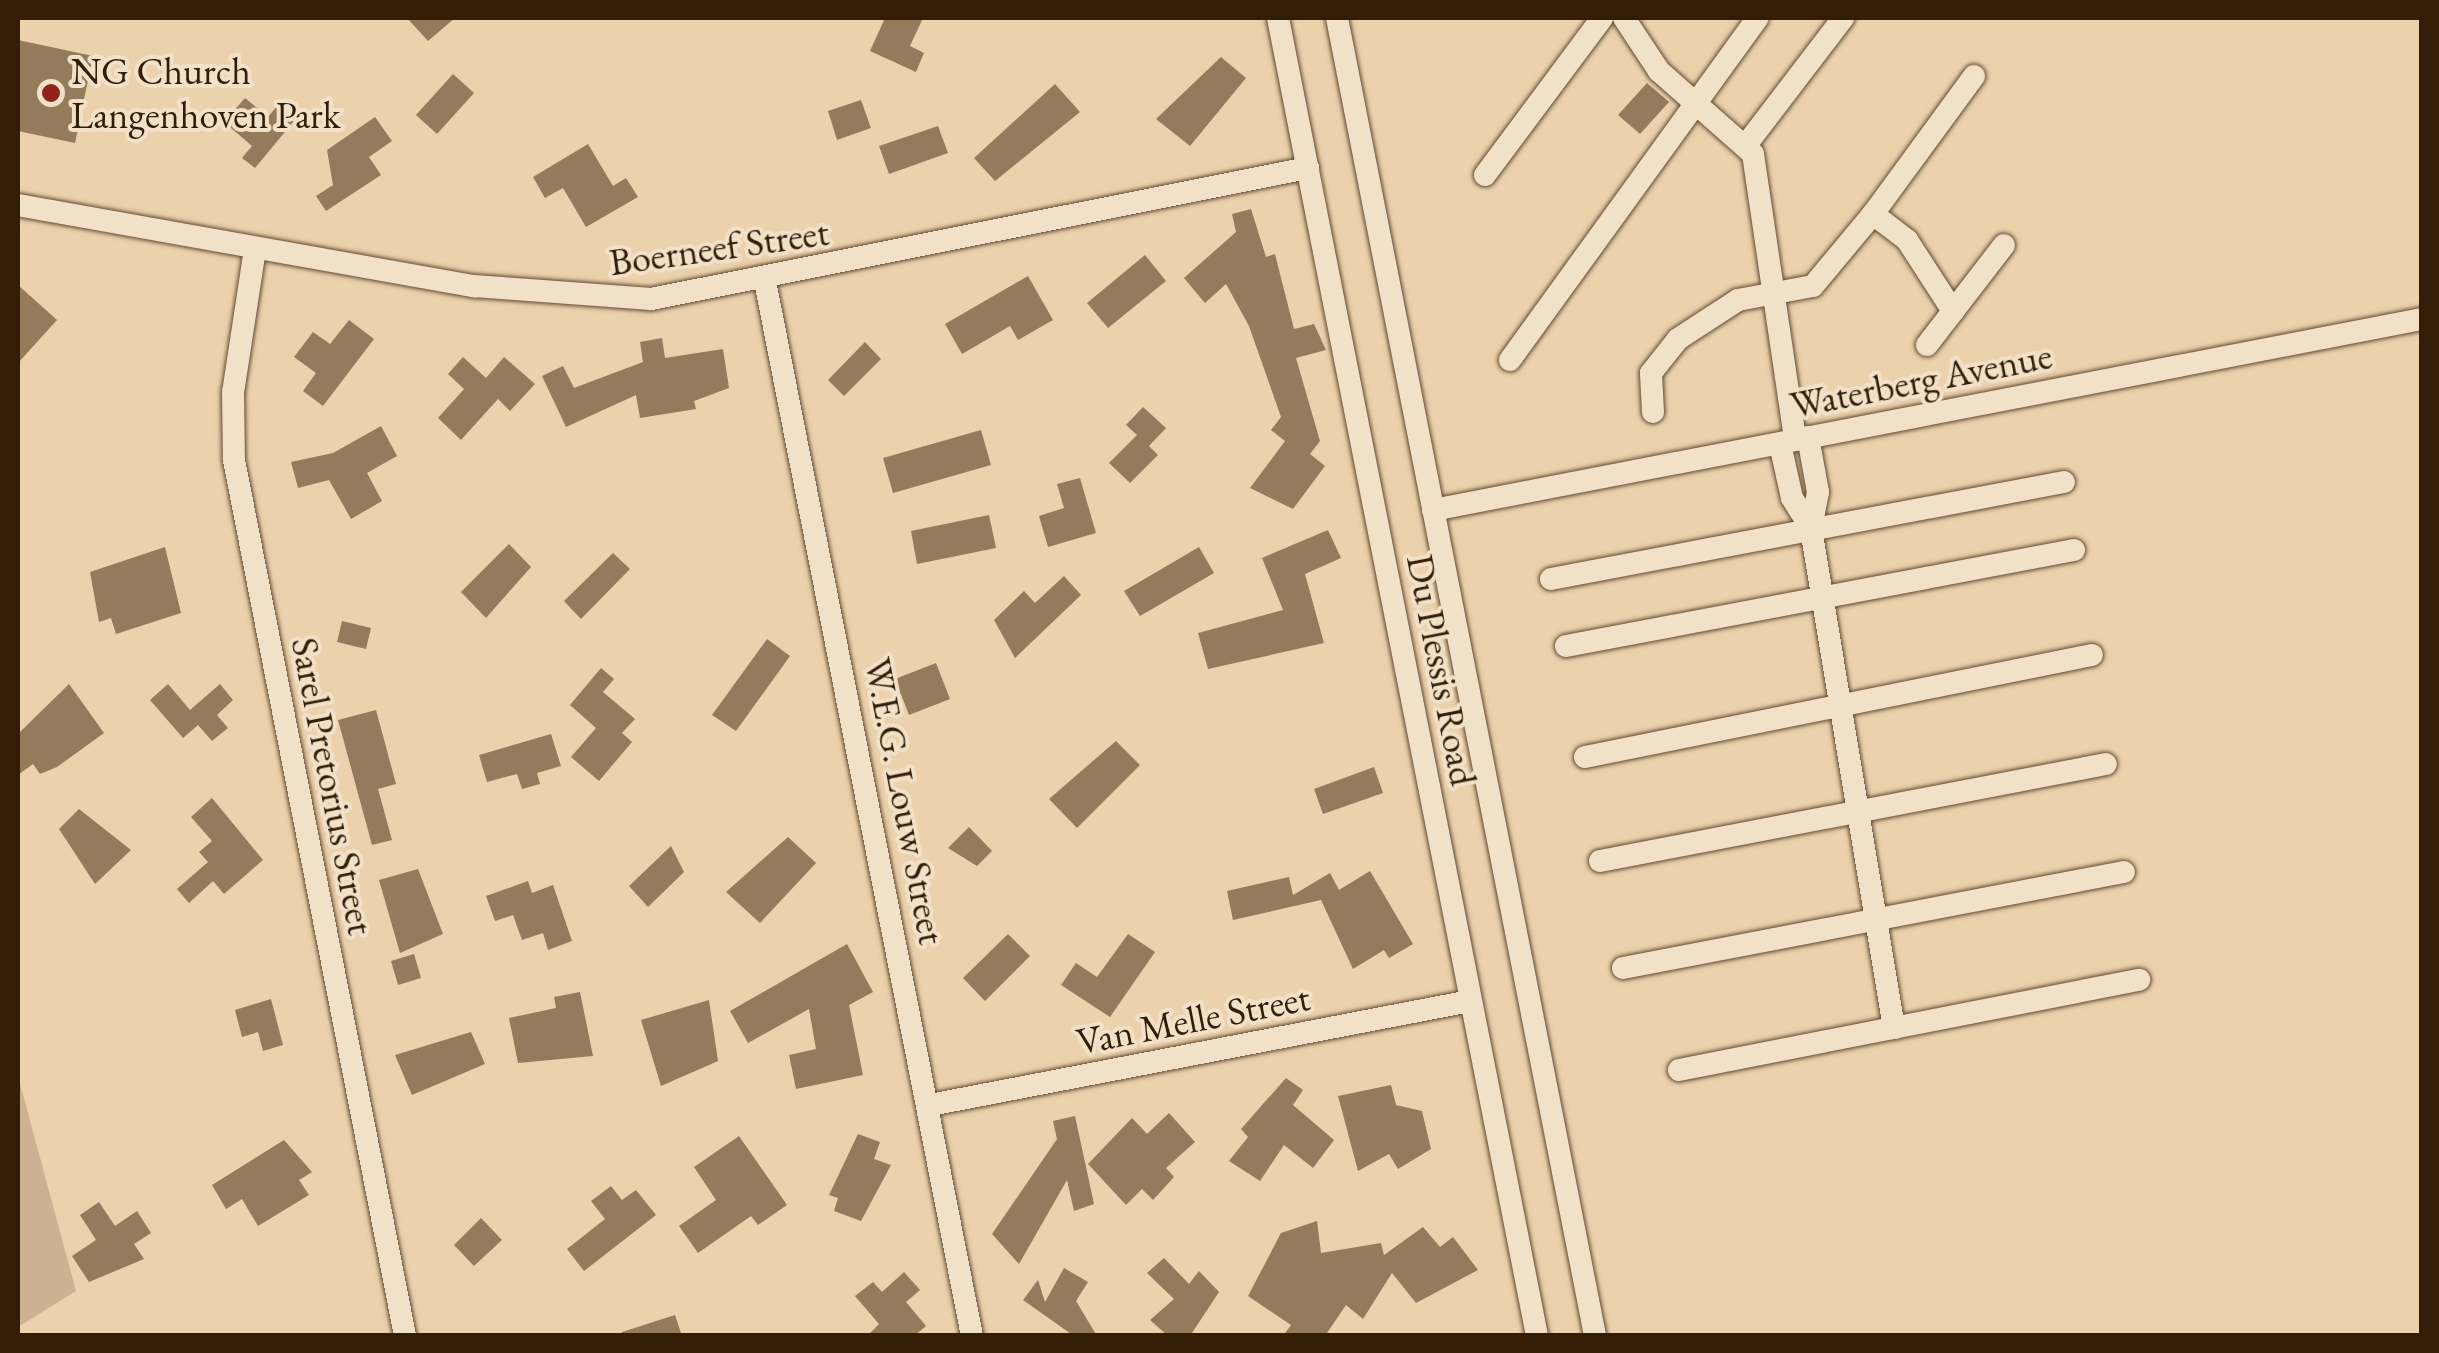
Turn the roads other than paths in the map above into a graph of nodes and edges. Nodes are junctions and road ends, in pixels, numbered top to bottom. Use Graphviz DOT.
graph roads {
  1 [pos="1278,18"];
  2 [pos="1337,18"];
  3 [pos="1602,18"];
  4 [pos="1624,18"];
  5 [pos="1758,18"];
  6 [pos="1842,18"];
  7 [pos="1974,76"];
  8 [pos="1696,102"];
  9 [pos="1746,144"];
  10 [pos="1308,168"];
  11 [pos="1485,175"];
  12 [pos="18,206"];
  13 [pos="1872,214"];
  14 [pos="2004,246"];
  15 [pos="255,249"];
  16 [pos="765,281"];
  17 [pos="1775,294"];
  18 [pos="1953,312"];
  19 [pos="2422,319"];
  20 [pos="1927,345"];
  21 [pos="1510,360"];
  22 [pos="1653,412"];
  23 [pos="1794,440"];
  24 [pos="1813,465"];
  25 [pos="1786,471"];
  26 [pos="2064,482"];
  27 [pos="1433,510"];
  28 [pos="1811,529"];
  29 [pos="2074,550"];
  30 [pos="1551,579"];
  31 [pos="1822,599"];
  32 [pos="1566,646"];
  33 [pos="2092,655"];
  34 [pos="1839,706"];
  35 [pos="1585,756"];
  36 [pos="2106,764"];
  37 [pos="1856,810"];
  38 [pos="1600,861"];
  39 [pos="2124,872"];
  40 [pos="1874,920"];
  41 [pos="1623,968"];
  42 [pos="2140,980"];
  43 [pos="1470,1001"];
  44 [pos="1894,1028"];
  45 [pos="1679,1070"];
  46 [pos="930,1105"];
  47 [pos="404,1336"];
  48 [pos="972,1336"];
  49 [pos="1537,1336"];
  50 [pos="1595,1336"];
  1 -- 10 [label="street, Du Plessis Road"];
  2 -- 27 [label="street, Du Plessis Road"];
  3 -- 11 [label="street"];
  4 -- 8 [label="street"];
  5 -- 8 [label="street"];
  6 -- 9 [label="street"];
  7 -- 13 [label="street"];
  8 -- 9 [label="street"];
  8 -- 21 [label="street"];
  9 -- 17 [label="street"];
  10 -- 16 [label="street, Boerneef Street"];
  10 -- 43 [label="street, Du Plessis Road"];
  12 -- 15 [label="street, Boerneef Street"];
  13 -- 17 [label="street"];
  13 -- 18 [label="street"];
  14 -- 18 [label="street"];
  15 -- 16 [label="street, Boerneef Street"];
  15 -- 47 [label="street, Sarel Pretorius Street"];
  16 -- 46 [label="street, W.E.G. Louw Street"];
  17 -- 22 [label="street"];
  17 -- 23 [label="street"];
  18 -- 20 [label="street"];
  19 -- 23 [label="street, Waterberg Avenue"];
  23 -- 24 [label="street"];
  23 -- 25 [label="street"];
  23 -- 27 [label="street, Waterberg Avenue"];
  24 -- 25 [label="street"];
  24 -- 28 [label="street"];
  25 -- 28 [label="street"];
  26 -- 28 [label="street"];
  27 -- 50 [label="street, Du Plessis Road"];
  28 -- 30 [label="street"];
  28 -- 31 [label="street"];
  29 -- 31 [label="street"];
  31 -- 32 [label="street"];
  31 -- 34 [label="street"];
  33 -- 34 [label="street"];
  34 -- 35 [label="street"];
  34 -- 37 [label="street"];
  36 -- 37 [label="street"];
  37 -- 38 [label="street"];
  37 -- 40 [label="street"];
  39 -- 40 [label="street"];
  40 -- 41 [label="street"];
  40 -- 44 [label="street"];
  42 -- 44 [label="street"];
  43 -- 46 [label="street, Van Melle Street"];
  43 -- 49 [label="street, Du Plessis Road"];
  44 -- 45 [label="street"];
  46 -- 48 [label="street, W.E.G. Louw Street"];
}
